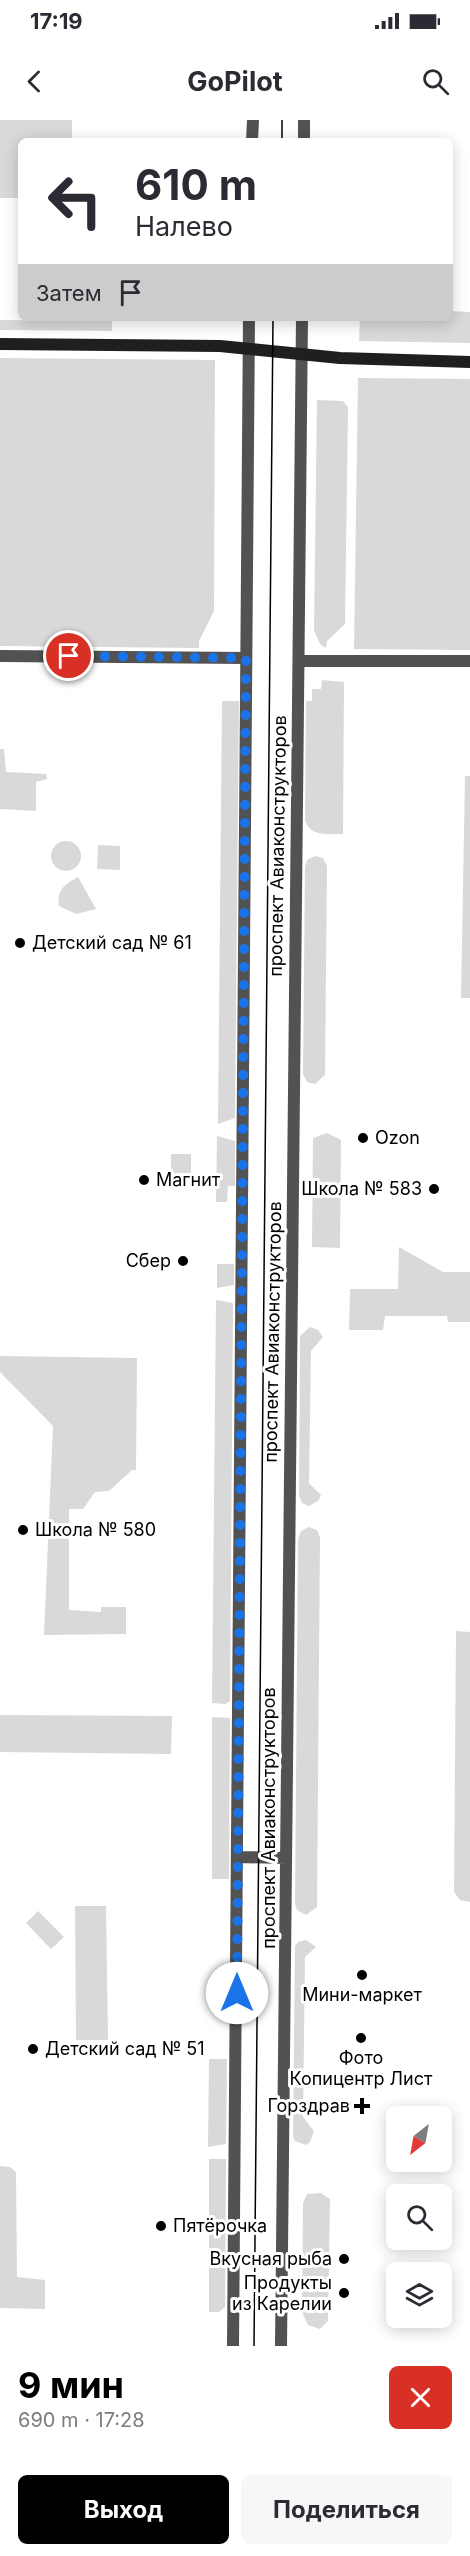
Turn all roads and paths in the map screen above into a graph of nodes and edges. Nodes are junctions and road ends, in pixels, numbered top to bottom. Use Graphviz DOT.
graph roads {
  1 [pos="253,120"];
  2 [pos="304,120"];
  3 [pos="252,138"];
  4 [pos="304,138"];
  5 [pos="249,321"];
  6 [pos="302,321"];
  7 [pos="0,344"];
  8 [pos="249,350"];
  9 [pos="302,355"];
  10 [pos="470,362"];
  11 [pos="0,656"];
  12 [pos="246,658"];
  13 [pos="299,661"];
  14 [pos="470,662"];
  15 [pos="238,1857"];
  16 [pos="286,1858"];
  17 [pos="233,2346"];
  18 [pos="281,2346"];
  1 -- 3 [label="street"];
  2 -- 4 [label="street"];
  5 -- 8 [label="street, проспект Авиаконструкторов"];
  6 -- 9 [label="street, проспект Авиаконструкторов"];
  7 -- 8 [label="main road"];
  8 -- 9 [label="main road"];
  8 -- 12 [label="street, проспект Авиаконструкторов"];
  9 -- 10 [label="main road"];
  9 -- 13 [label="street, проспект Авиаконструкторов"];
  11 -- 12 [label="street"];
  12 -- 15 [label="street, проспект Авиаконструкторов"];
  13 -- 14 [label="street"];
  13 -- 16 [label="street, проспект Авиаконструкторов"];
  15 -- 16 [label="street"];
  15 -- 17 [label="street, проспект Авиаконструкторов"];
  16 -- 18 [label="street, проспект Авиаконструкторов"];
}
